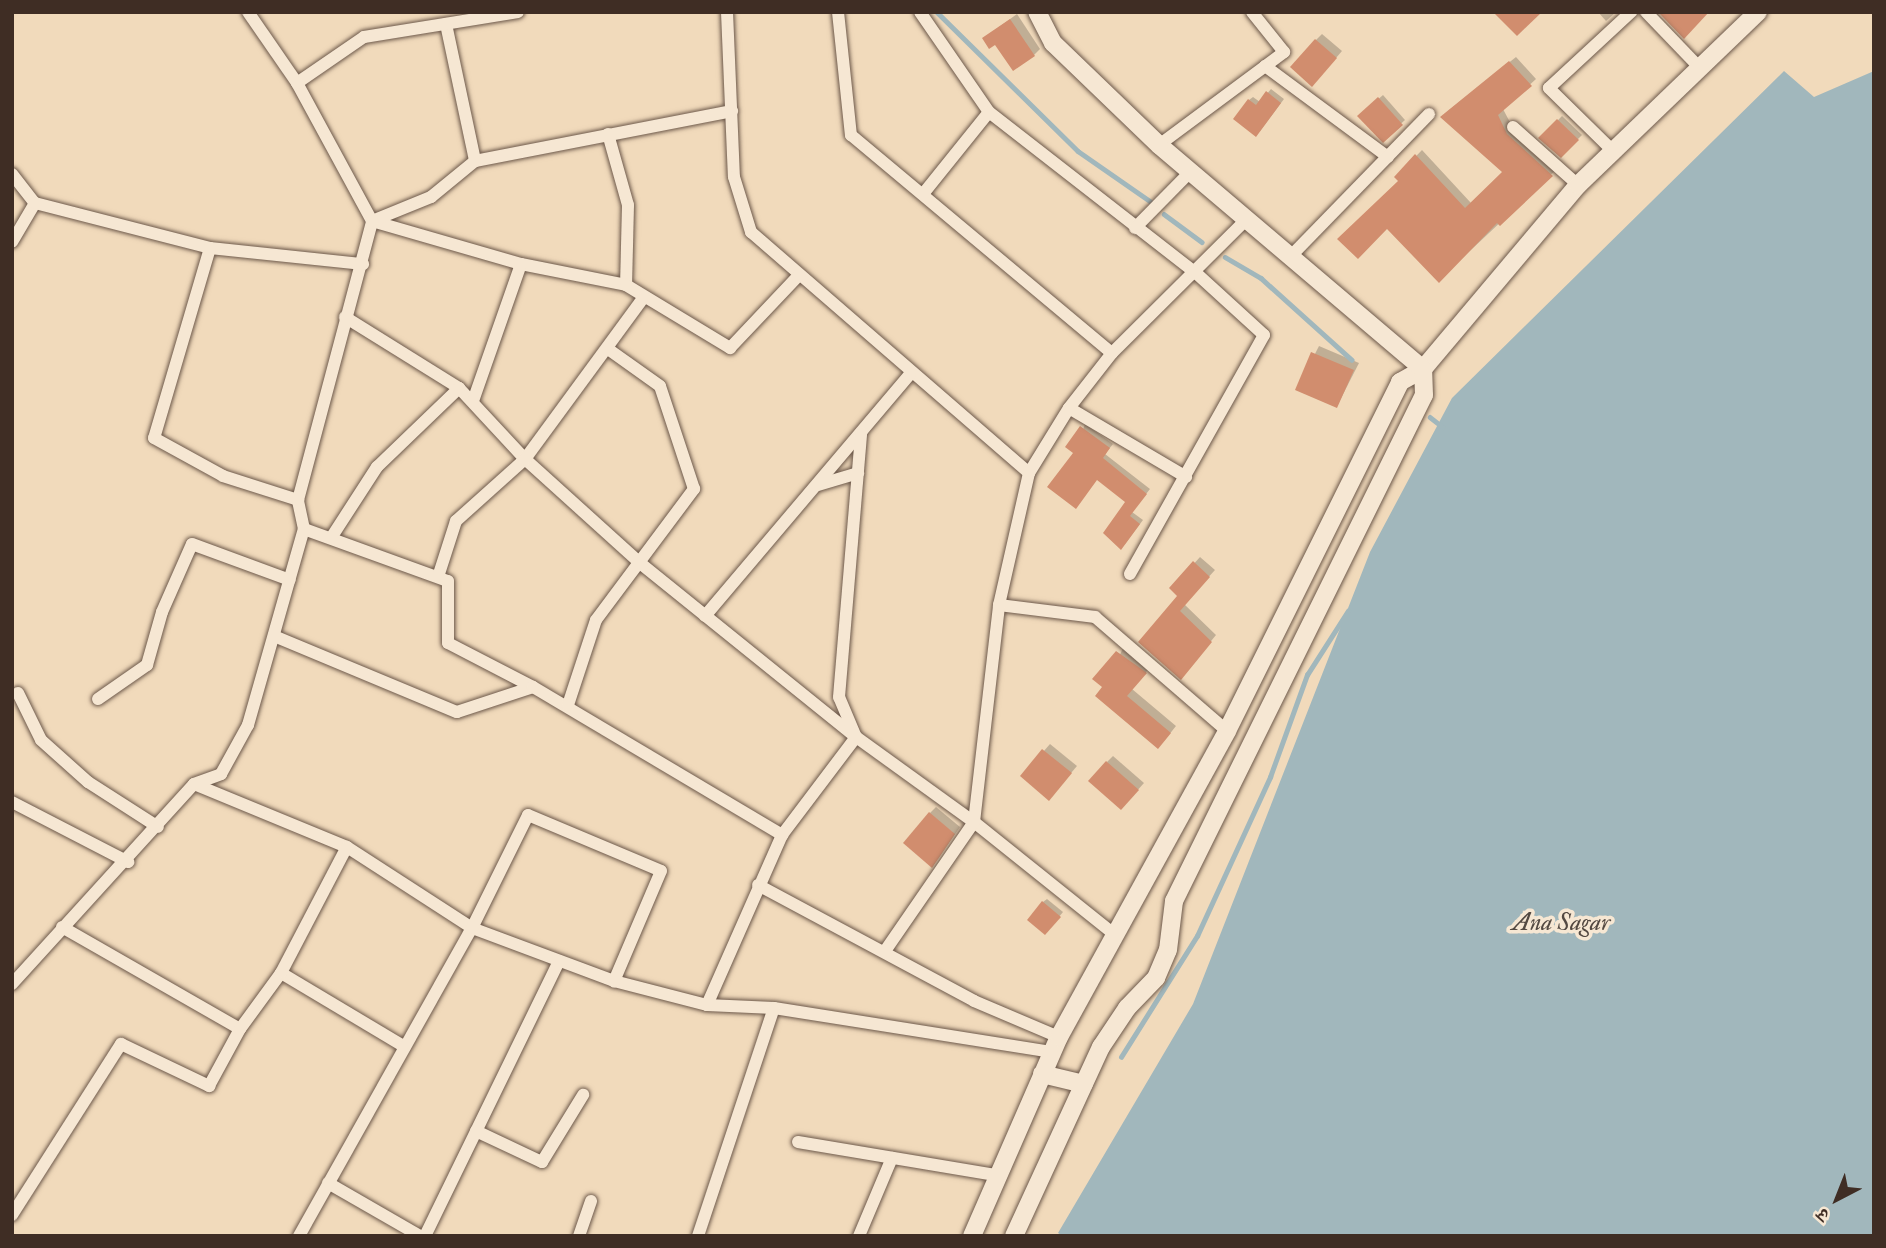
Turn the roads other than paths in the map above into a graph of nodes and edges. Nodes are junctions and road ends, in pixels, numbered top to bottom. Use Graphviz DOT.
graph roads {
  1 [pos="248,12"];
  2 [pos="518,12"];
  3 [pos="727,12"];
  4 [pos="838,12"];
  5 [pos="920,12"];
  6 [pos="1037,12"];
  7 [pos="1252,12"];
  8 [pos="1631,12"];
  9 [pos="1646,12"];
  10 [pos="1758,12"];
  11 [pos="446,24"];
  12 [pos="1284,52"];
  13 [pos="1265,66"];
  14 [pos="1699,67"];
  15 [pos="1282,79"];
  16 [pos="297,83"];
  17 [pos="732,111"];
  18 [pos="989,112"];
  19 [pos="1429,114"];
  20 [pos="1513,127"];
  21 [pos="608,134"];
  22 [pos="1159,145"];
  23 [pos="1613,150"];
  24 [pos="1388,156"];
  25 [pos="475,161"];
  26 [pos="1192,170"];
  27 [pos="12,174"];
  28 [pos="1578,185"];
  29 [pos="923,194"];
  30 [pos="35,203"];
  31 [pos="1246,220"];
  32 [pos="372,221"];
  33 [pos="1135,228"];
  34 [pos="12,242"];
  35 [pos="210,248"];
  36 [pos="1291,256"];
  37 [pos="363,264"];
  38 [pos="521,264"];
  39 [pos="1196,273"];
  40 [pos="799,275"];
  41 [pos="625,285"];
  42 [pos="644,297"];
  43 [pos="345,317"];
  44 [pos="608,349"];
  45 [pos="1112,353"];
  46 [pos="1423,369"];
  47 [pos="910,374"];
  48 [pos="459,388"];
  49 [pos="473,401"];
  50 [pos="1069,408"];
  51 [pos="1387,408"];
  52 [pos="1410,424"];
  53 [pos="861,433"];
  54 [pos="525,459"];
  55 [pos="858,473"];
  56 [pos="1029,473"];
  57 [pos="1186,477"];
  58 [pos="816,486"];
  59 [pos="298,500"];
  60 [pos="304,529"];
  61 [pos="331,538"];
  62 [pos="640,564"];
  63 [pos="1130,574"];
  64 [pos="438,577"];
  65 [pos="290,580"];
  66 [pos="999,605"];
  67 [pos="705,616"];
  68 [pos="274,635"];
  69 [pos="533,687"];
  70 [pos="18,693"];
  71 [pos="98,699"];
  72 [pos="568,705"];
  73 [pos="1227,731"];
  74 [pos="856,737"];
  75 [pos="221,774"];
  76 [pos="194,784"];
  77 [pos="220,795"];
  78 [pos="12,802"];
  79 [pos="974,822"];
  80 [pos="158,827"];
  81 [pos="782,835"];
  82 [pos="347,847"];
  83 [pos="128,862"];
  84 [pos="758,885"];
  85 [pos="62,927"];
  86 [pos="472,928"];
  87 [pos="1115,935"];
  88 [pos="885,951"];
  89 [pos="559,961"];
  90 [pos="18,971"];
  91 [pos="281,973"];
  92 [pos="614,981"];
  93 [pos="12,984"];
  94 [pos="707,1005"];
  95 [pos="774,1008"];
  96 [pos="240,1029"];
  97 [pos="1056,1045"];
  98 [pos="405,1046"];
  99 [pos="1042,1074"];
  100 [pos="1084,1084"];
  101 [pos="583,1095"];
  102 [pos="476,1131"];
  103 [pos="798,1142"];
  104 [pos="892,1158"];
  105 [pos="995,1175"];
  106 [pos="328,1183"];
  107 [pos="591,1201"];
  108 [pos="12,1215"];
  109 [pos="299,1236"];
  110 [pos="422,1236"];
  111 [pos="579,1236"];
  112 [pos="698,1236"];
  113 [pos="859,1236"];
  114 [pos="972,1236"];
  115 [pos="1014,1236"];
  1 -- 16 [label="street"];
  2 -- 11 [label="street"];
  3 -- 17 [label="street"];
  4 -- 29 [label="street"];
  5 -- 18 [label="street"];
  6 -- 22 [label="street"];
  7 -- 12 [label="street"];
  8 -- 23 [label="street"];
  9 -- 14 [label="street"];
  10 -- 14 [label="street"];
  11 -- 16 [label="street"];
  11 -- 25 [label="street"];
  12 -- 13 [label="street"];
  12 -- 15 [label="street"];
  13 -- 15 [label="street"];
  13 -- 22 [label="street"];
  14 -- 23 [label="street"];
  15 -- 24 [label="street"];
  16 -- 32 [label="street"];
  17 -- 21 [label="street"];
  17 -- 40 [label="street"];
  18 -- 29 [label="street"];
  18 -- 33 [label="street"];
  19 -- 24 [label="street"];
  20 -- 28 [label="street"];
  21 -- 25 [label="street"];
  21 -- 41 [label="street"];
  22 -- 26 [label="street"];
  23 -- 28 [label="street"];
  24 -- 36 [label="street"];
  25 -- 32 [label="street"];
  26 -- 31 [label="street"];
  26 -- 33 [label="street"];
  27 -- 30 [label="street"];
  28 -- 46 [label="street"];
  29 -- 45 [label="street"];
  30 -- 34 [label="street"];
  30 -- 35 [label="street"];
  31 -- 36 [label="street"];
  31 -- 39 [label="street"];
  32 -- 37 [label="street"];
  32 -- 38 [label="street"];
  33 -- 39 [label="street"];
  35 -- 37 [label="street"];
  35 -- 59 [label="street"];
  36 -- 46 [label="street"];
  37 -- 43 [label="street"];
  38 -- 41 [label="street"];
  38 -- 49 [label="street"];
  39 -- 45 [label="street"];
  39 -- 57 [label="street"];
  40 -- 42 [label="street"];
  40 -- 47 [label="street"];
  41 -- 42 [label="street"];
  42 -- 44 [label="street"];
  43 -- 48 [label="street"];
  43 -- 59 [label="street"];
  44 -- 54 [label="street"];
  44 -- 62 [label="street"];
  45 -- 50 [label="street"];
  46 -- 51 [label="street"];
  46 -- 52 [label="street"];
  47 -- 53 [label="street"];
  47 -- 56 [label="street"];
  48 -- 49 [label="street"];
  48 -- 61 [label="street"];
  49 -- 54 [label="street"];
  50 -- 56 [label="street"];
  50 -- 57 [label="street"];
  51 -- 52 [label="street"];
  51 -- 73 [label="street"];
  52 -- 100 [label="street"];
  53 -- 55 [label="street"];
  53 -- 58 [label="street"];
  54 -- 62 [label="street"];
  54 -- 64 [label="street"];
  55 -- 58 [label="street"];
  55 -- 74 [label="street"];
  56 -- 66 [label="street"];
  57 -- 63 [label="street"];
  58 -- 67 [label="street"];
  59 -- 60 [label="street"];
  60 -- 61 [label="street"];
  60 -- 65 [label="street"];
  61 -- 64 [label="street"];
  62 -- 67 [label="street"];
  62 -- 72 [label="street"];
  64 -- 69 [label="street"];
  65 -- 68 [label="street"];
  65 -- 71 [label="street"];
  66 -- 73 [label="street"];
  66 -- 79 [label="street"];
  67 -- 74 [label="street"];
  68 -- 69 [label="street"];
  68 -- 75 [label="street"];
  69 -- 72 [label="street"];
  70 -- 80 [label="street"];
  72 -- 81 [label="street"];
  73 -- 87 [label="street"];
  74 -- 79 [label="street"];
  74 -- 81 [label="street"];
  75 -- 76 [label="street"];
  75 -- 77 [label="street"];
  76 -- 77 [label="street"];
  76 -- 80 [label="street"];
  77 -- 82 [label="street"];
  78 -- 83 [label="street"];
  79 -- 87 [label="street"];
  79 -- 88 [label="street"];
  80 -- 83 [label="street"];
  81 -- 84 [label="street"];
  82 -- 86 [label="street"];
  82 -- 91 [label="street"];
  83 -- 85 [label="street"];
  84 -- 88 [label="street"];
  84 -- 94 [label="street"];
  85 -- 90 [label="street"];
  85 -- 96 [label="street"];
  86 -- 89 [label="street"];
  86 -- 92 [label="street"];
  86 -- 98 [label="street"];
  87 -- 97 [label="street"];
  88 -- 97 [label="street"];
  89 -- 92 [label="street"];
  89 -- 102 [label="street"];
  90 -- 93 [label="street"];
  91 -- 96 [label="street"];
  91 -- 98 [label="street"];
  92 -- 94 [label="street"];
  94 -- 95 [label="street"];
  95 -- 97 [label="street"];
  95 -- 112 [label="street"];
  96 -- 108 [label="street"];
  97 -- 99 [label="street"];
  98 -- 106 [label="street"];
  99 -- 100 [label="street"];
  99 -- 105 [label="street"];
  100 -- 115 [label="street"];
  101 -- 102 [label="street"];
  102 -- 110 [label="street"];
  103 -- 104 [label="street"];
  104 -- 105 [label="street"];
  104 -- 113 [label="street"];
  105 -- 114 [label="street"];
  106 -- 109 [label="street"];
  106 -- 110 [label="street"];
  107 -- 111 [label="street"];
}
